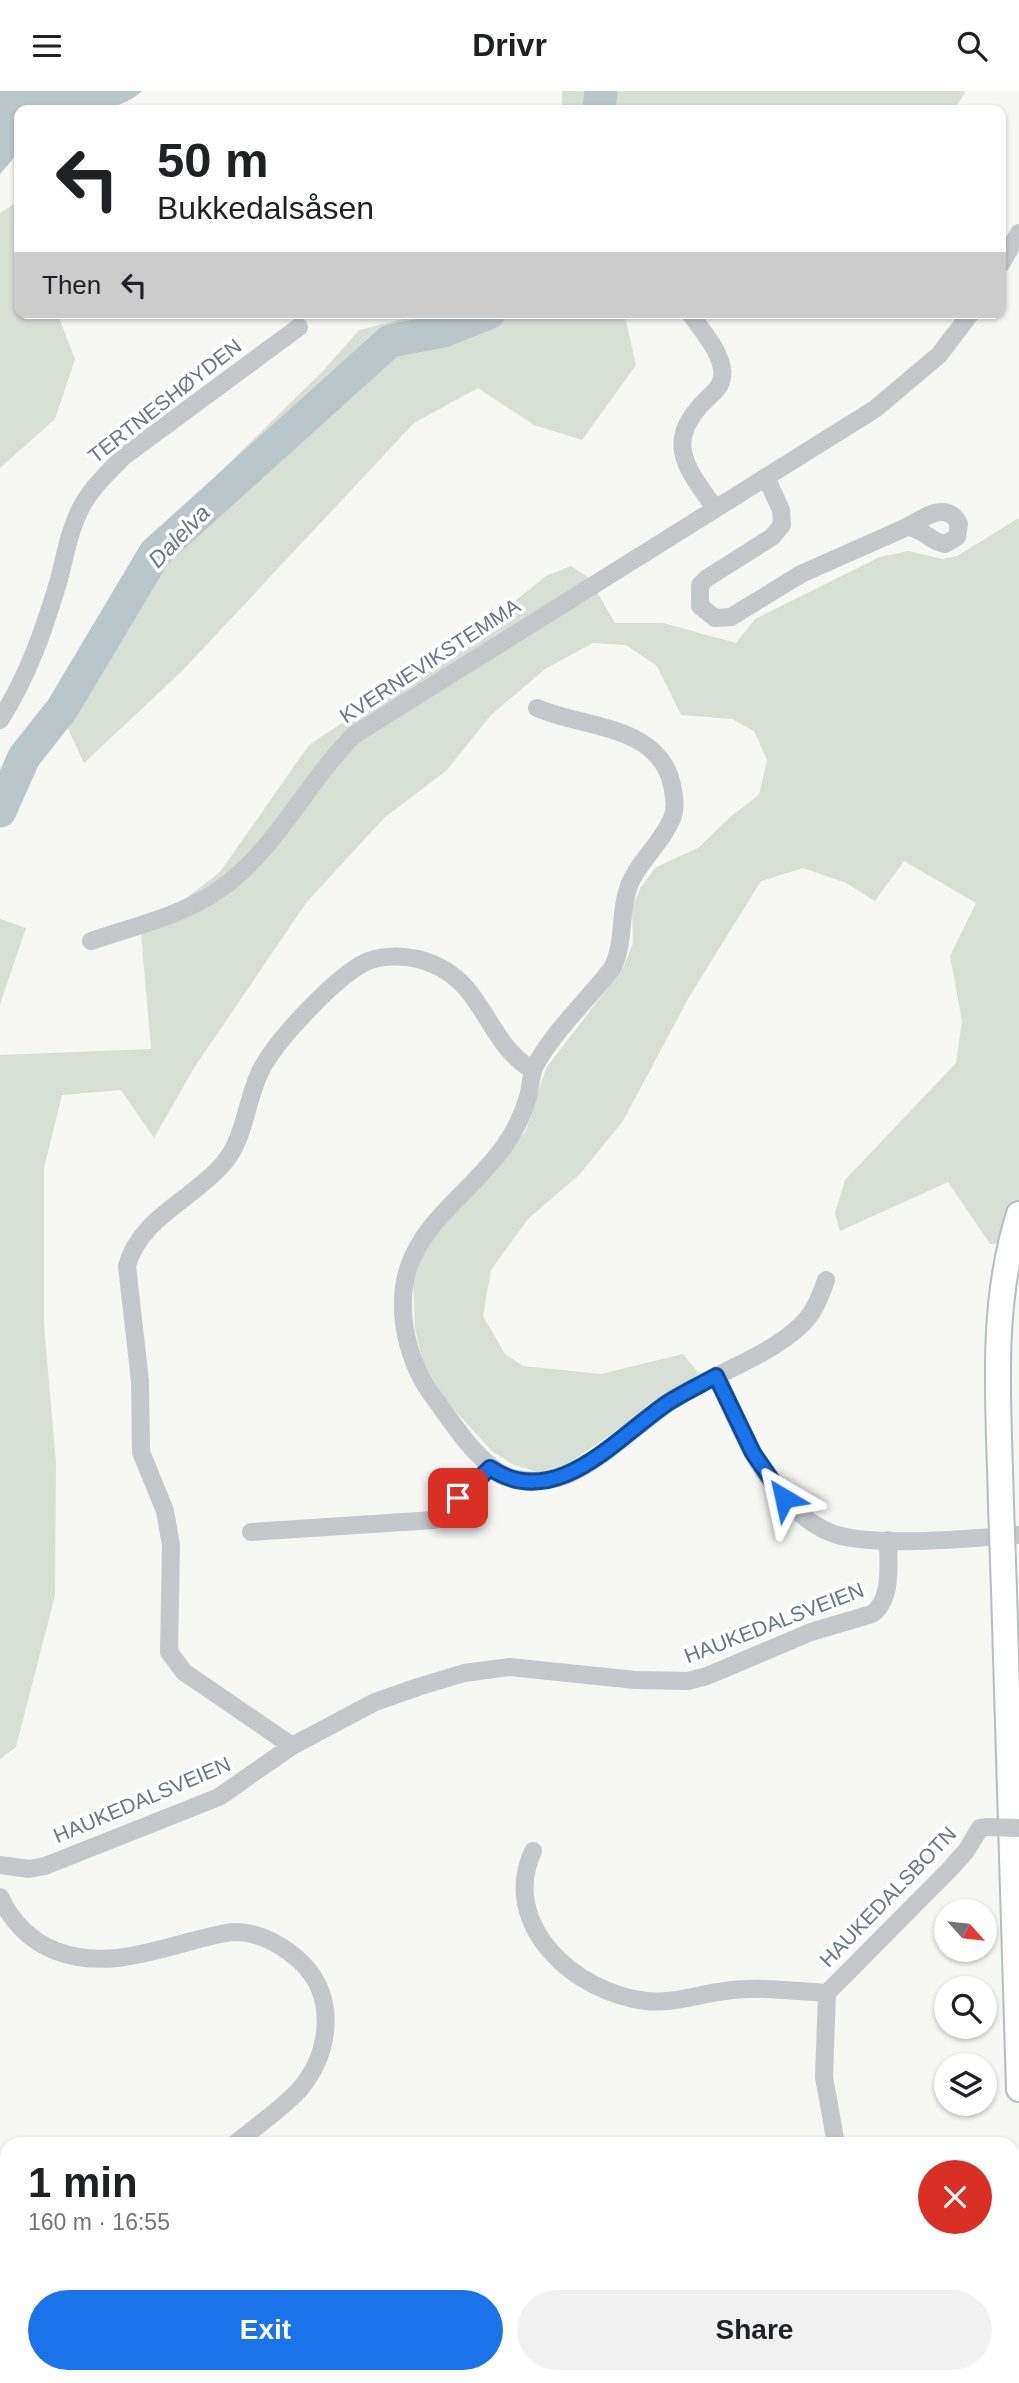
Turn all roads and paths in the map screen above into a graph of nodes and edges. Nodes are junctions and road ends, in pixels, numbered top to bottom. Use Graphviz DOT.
graph roads {
  1 [pos="1019,233"];
  2 [pos="1006,255"];
  3 [pos="694,319"];
  4 [pos="966,319"];
  5 [pos="299,327"];
  6 [pos="766,477"];
  7 [pos="715,508"];
  8 [pos="907,527"];
  9 [pos="537,708"];
  10 [pos="0,720"];
  11 [pos="91,941"];
  12 [pos="533,1070"];
  13 [pos="1019,1214"];
  14 [pos="826,1280"];
  15 [pos="716,1376"];
  16 [pos="490,1468"];
  17 [pos="251,1532"];
  18 [pos="1019,1535"];
  19 [pos="888,1540"];
  20 [pos="1011,1591"];
  21 [pos="1012,1622"];
  22 [pos="292,1746"];
  23 [pos="1019,1828"];
  24 [pos="533,1851"];
  25 [pos="0,1865"];
  26 [pos="0,1898"];
  27 [pos="827,1993"];
  28 [pos="1019,2089"];
  29 [pos="244,2137"];
  30 [pos="835,2137"];
  1 -- 2 [label="street"];
  3 -- 7 [label="street"];
  4 -- 6 [label="street, KVERNEVIKSTEMMA"];
  5 -- 10 [label="street, TERTNESHØYDEN"];
  6 -- 7 [label="street, KVERNEVIKSTEMMA"];
  6 -- 8 [label="street"];
  7 -- 11 [label="street, KVERNEVIKSTEMMA"];
  9 -- 12 [label="street"];
  12 -- 16 [label="street"];
  12 -- 22 [label="street"];
  13 -- 20 [label="main road, bridge"];
  14 -- 15 [label="street"];
  15 -- 16 [label="street"];
  15 -- 19 [label="street"];
  16 -- 17 [label="street"];
  18 -- 19 [label="street"];
  19 -- 22 [label="street, HAUKEDALSVEIEN"];
  20 -- 21 [label="main road"];
  21 -- 28 [label="main road"];
  22 -- 25 [label="street, HAUKEDALSVEIEN"];
  23 -- 27 [label="street, HAUKEDALSBOTN, bridge"];
  24 -- 27 [label="street, HAUKEDALSBOTN"];
  26 -- 29 [label="street"];
  27 -- 30 [label="street, HAUKEDALSBOTN"];
}
